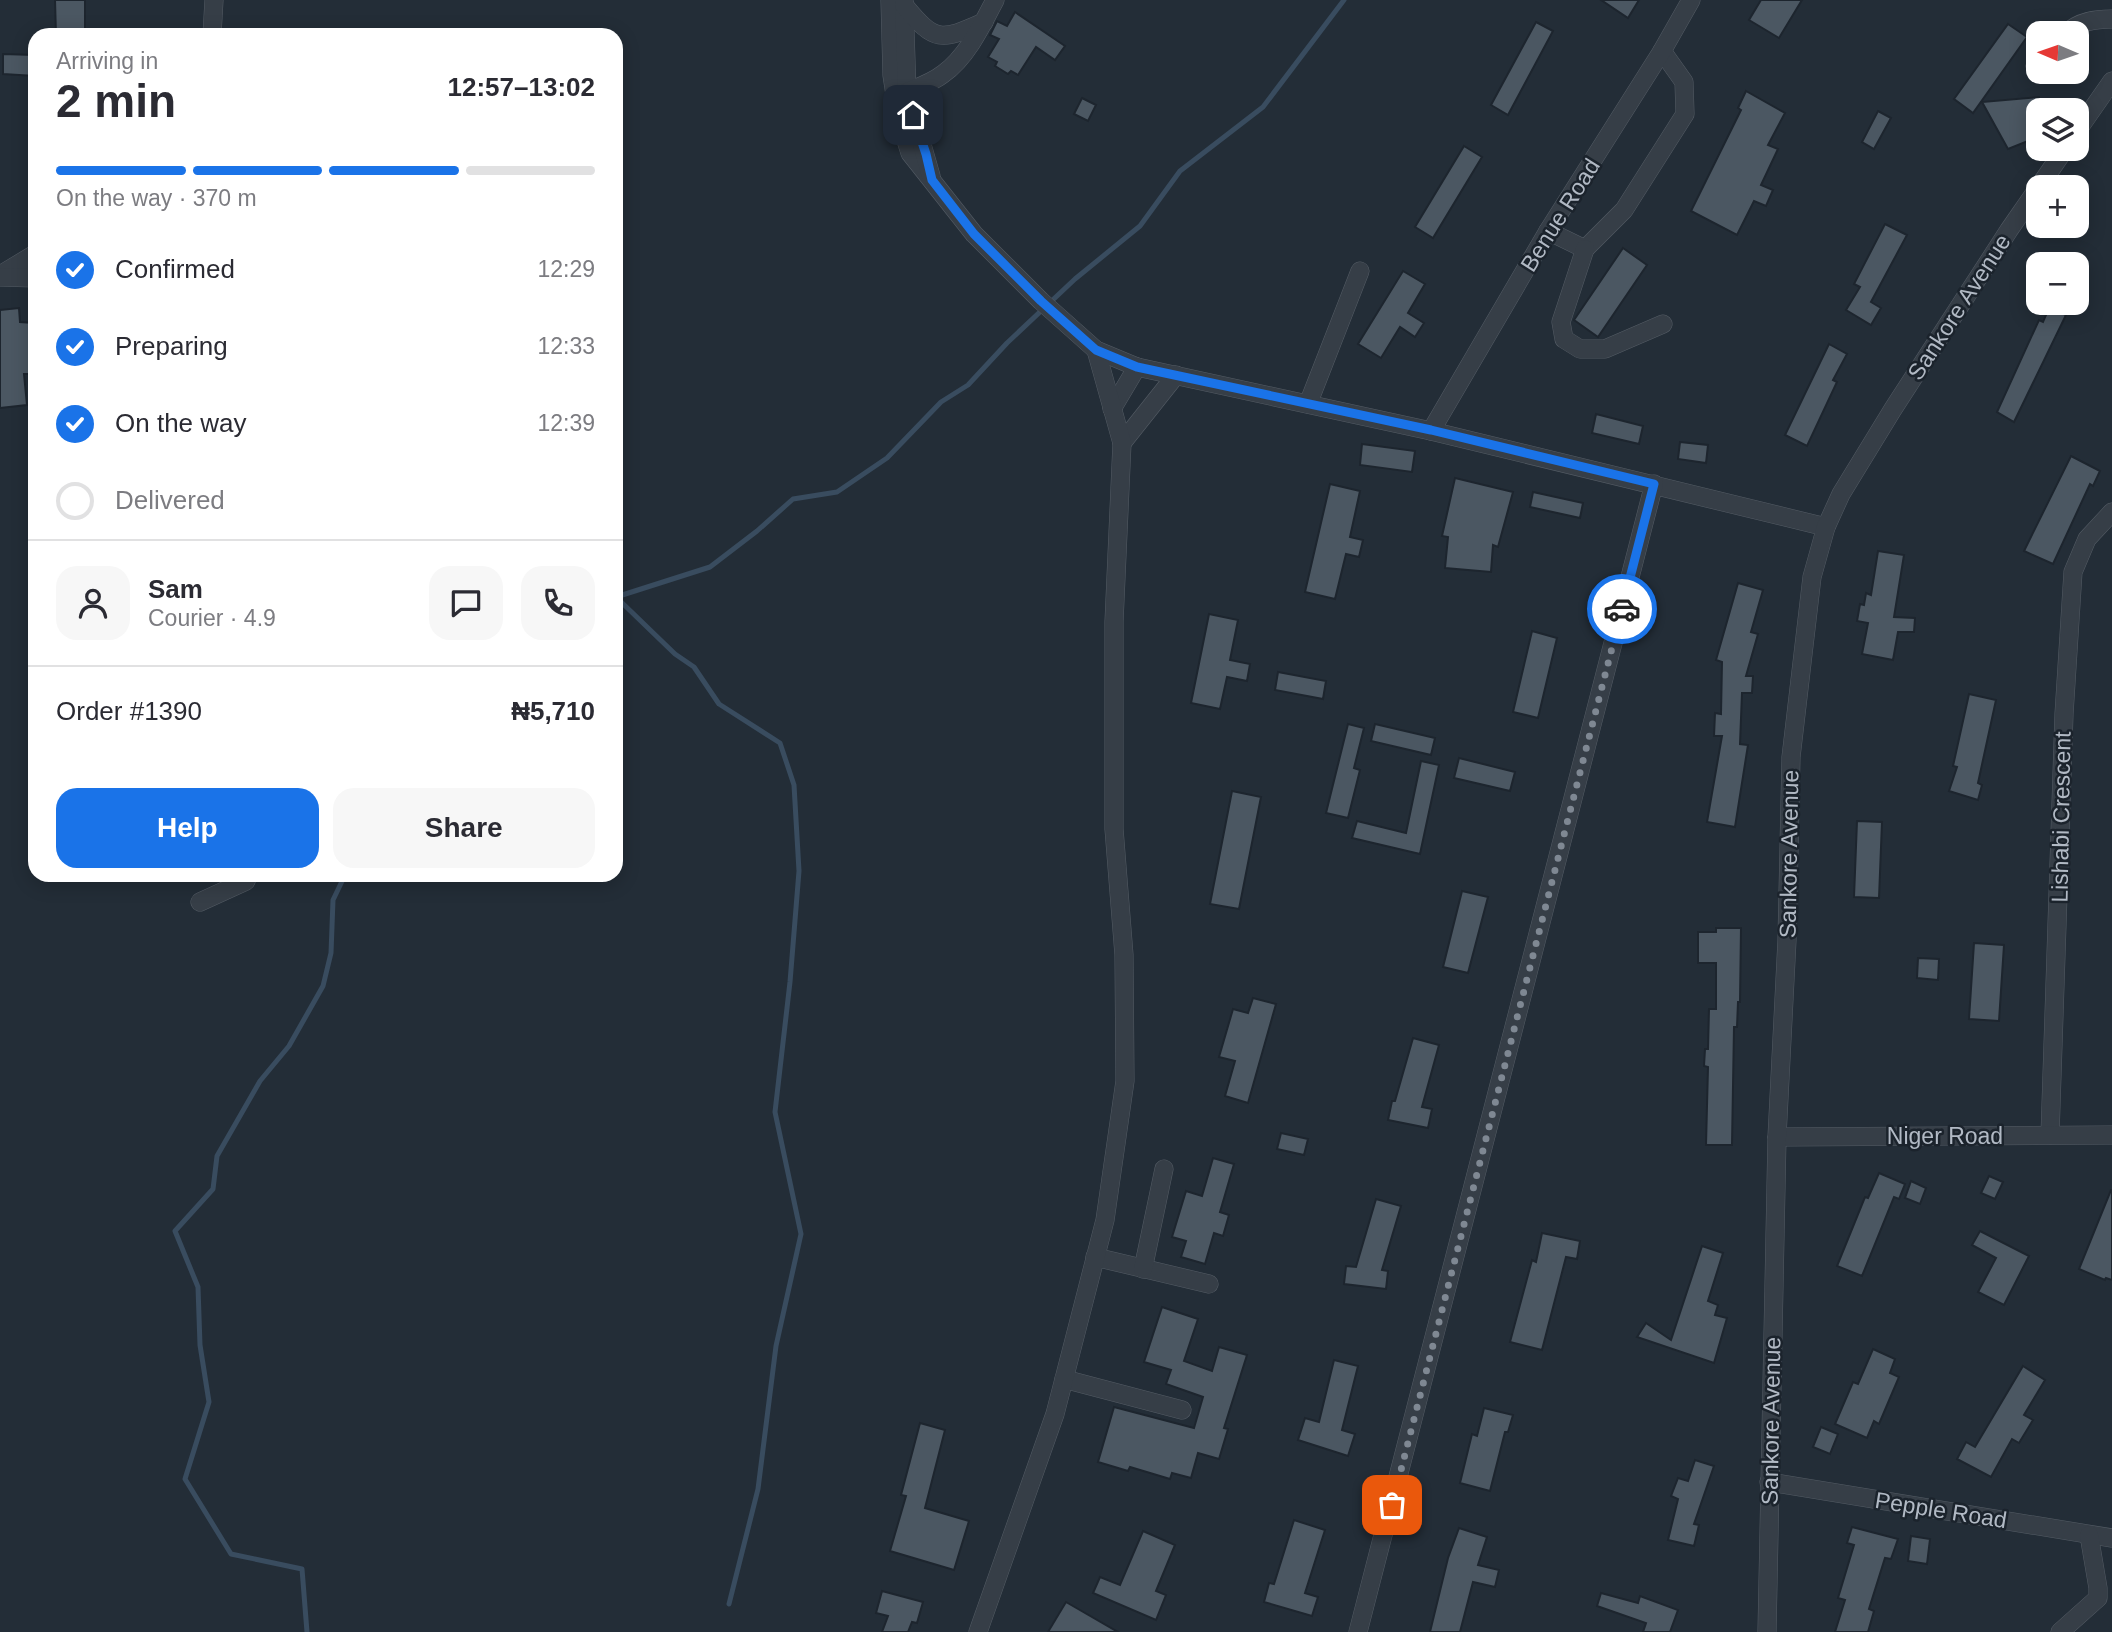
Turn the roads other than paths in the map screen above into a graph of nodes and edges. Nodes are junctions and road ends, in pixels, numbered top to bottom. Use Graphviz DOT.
graph roads {
  1 [pos="995,0"];
  2 [pos="1691,0"];
  3 [pos="900,2"];
  4 [pos="214,4"];
  5 [pos="2112,19"];
  6 [pos="2090,21"];
  7 [pos="984,22"];
  8 [pos="205,28"];
  9 [pos="212,28"];
  10 [pos="1662,51"];
  11 [pos="2112,81"];
  12 [pos="907,92"];
  13 [pos="2089,114"];
  14 [pos="2057,161"];
  15 [pos="932,180"];
  16 [pos="1548,231"];
  17 [pos="1585,249"];
  18 [pos="28,258"];
  19 [pos="1360,271"];
  20 [pos="0,276"];
  21 [pos="28,278"];
  22 [pos="1663,324"];
  23 [pos="1096,350"];
  24 [pos="1137,367"];
  25 [pos="1176,375"];
  26 [pos="1308,404"];
  27 [pos="1112,409"];
  28 [pos="1431,430"];
  29 [pos="1122,443"];
  30 [pos="1654,484"];
  31 [pos="2112,512"];
  32 [pos="1826,527"];
  33 [pos="244,882"];
  34 [pos="200,902"];
  35 [pos="2050,1135"];
  36 [pos="2112,1135"];
  37 [pos="1777,1137"];
  38 [pos="1164,1169"];
  39 [pos="1095,1257"];
  40 [pos="1143,1269"];
  41 [pos="1209,1284"];
  42 [pos="1063,1379"];
  43 [pos="1182,1410"];
  44 [pos="1769,1482"];
  45 [pos="2090,1535"];
  46 [pos="2112,1538"];
  47 [pos="978,1632"];
  48 [pos="1358,1632"];
  49 [pos="1767,1632"];
  50 [pos="2060,1632"];
  1 -- 7 [label="street"];
  2 -- 10 [label="street, Benue Road"];
  3 -- 7 [label="street"];
  3 -- 12 [label="street"];
  3 -- 15 [label="street"];
  4 -- 8 [label="street"];
  4 -- 9 [label="street"];
  5 -- 6 [label="street"];
  7 -- 12 [label="street"];
  10 -- 16 [label="street, Benue Road"];
  10 -- 17 [label="street"];
  11 -- 13 [label="street"];
  12 -- 15 [label="street"];
  14 -- 32 [label="street, Sankore Avenue"];
  15 -- 23 [label="street"];
  16 -- 17 [label="street"];
  16 -- 28 [label="street, Benue Road"];
  17 -- 22 [label="street"];
  18 -- 20 [label="street"];
  19 -- 26 [label="street"];
  20 -- 21 [label="street"];
  23 -- 24 [label="street"];
  23 -- 27 [label="street"];
  24 -- 25 [label="street"];
  24 -- 27 [label="street"];
  25 -- 26 [label="street"];
  25 -- 29 [label="street"];
  26 -- 28 [label="street"];
  27 -- 29 [label="street"];
  28 -- 30 [label="street"];
  29 -- 39 [label="street"];
  30 -- 32 [label="street"];
  30 -- 48 [label="street"];
  31 -- 35 [label="street, Lishabi Crescent"];
  32 -- 37 [label="street, Sankore Avenue"];
  33 -- 34 [label="street"];
  35 -- 36 [label="street, Niger Road"];
  35 -- 37 [label="street, Niger Road"];
  37 -- 44 [label="street, Sankore Avenue"];
  38 -- 40 [label="street"];
  39 -- 40 [label="street"];
  39 -- 42 [label="street"];
  40 -- 41 [label="street"];
  42 -- 43 [label="street"];
  42 -- 47 [label="street"];
  44 -- 45 [label="street, Pepple Road"];
  44 -- 49 [label="street, Sankore Avenue"];
  45 -- 46 [label="street, Pepple Road"];
  45 -- 50 [label="street"];
}
